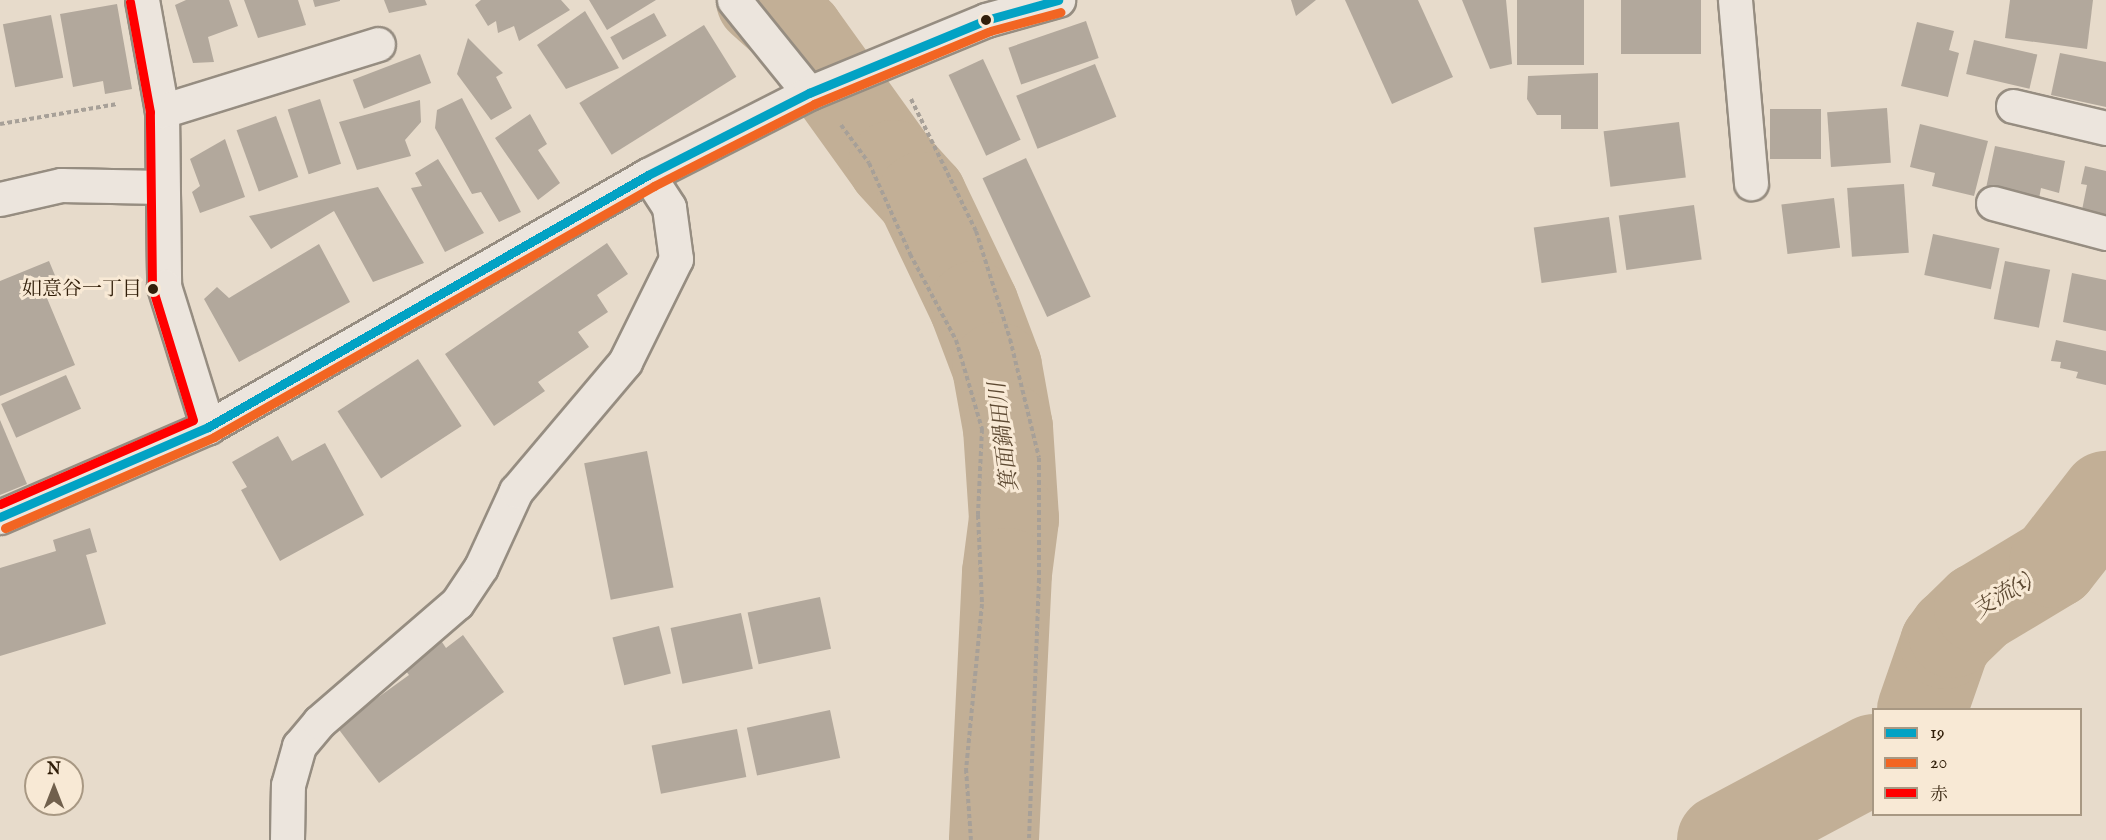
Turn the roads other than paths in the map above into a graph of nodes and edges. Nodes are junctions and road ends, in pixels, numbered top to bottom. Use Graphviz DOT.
graph roads {
  1 [pos="142,0"];
  2 [pos="734,0"];
  3 [pos="1058,0"];
  4 [pos="1735,0"];
  5 [pos="378,44"];
  6 [pos="816,90"];
  7 [pos="160,104"];
  8 [pos="2013,106"];
  9 [pos="2106,128"];
  10 [pos="648,175"];
  11 [pos="1750,183"];
  12 [pos="162,187"];
  13 [pos="0,199"];
  14 [pos="1993,203"];
  15 [pos="2106,233"];
  16 [pos="208,427"];
  17 [pos="0,517"];
  18 [pos="287,840"];
  1 -- 7 [label="street"];
  2 -- 6 [label="street"];
  3 -- 6 [label="street"];
  4 -- 11 [label="street"];
  5 -- 7 [label="street"];
  6 -- 10 [label="street"];
  7 -- 12 [label="street"];
  8 -- 9 [label="street"];
  10 -- 16 [label="street"];
  10 -- 18 [label="street"];
  12 -- 13 [label="street"];
  12 -- 16 [label="street"];
  14 -- 15 [label="street"];
  16 -- 17 [label="street"];
}
